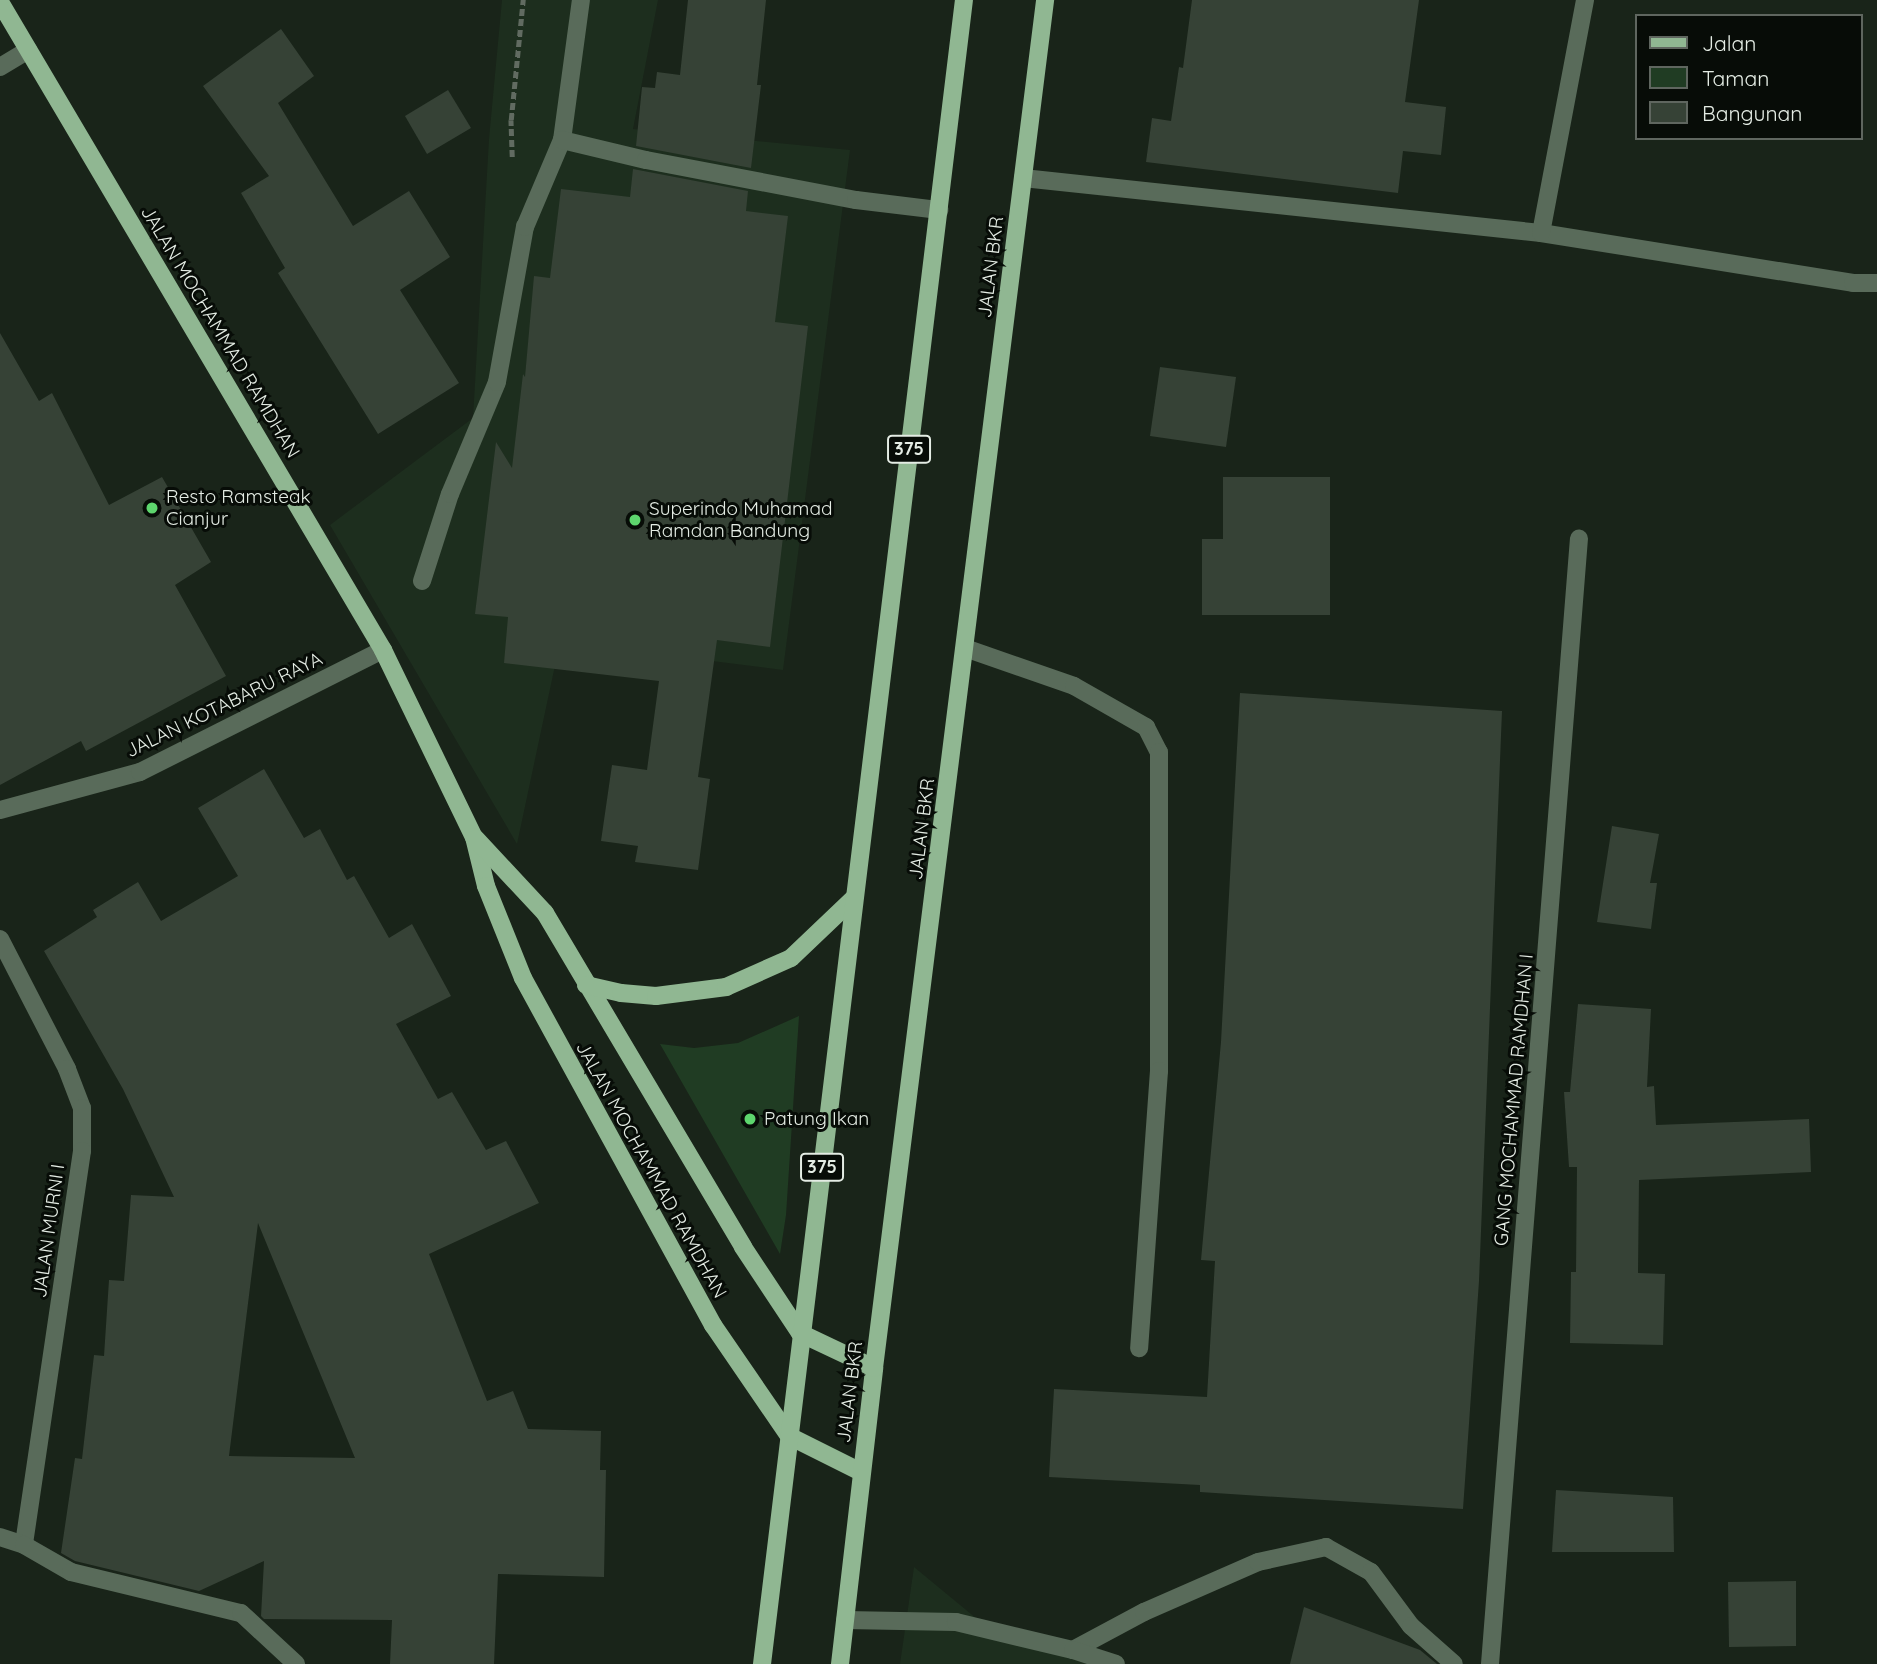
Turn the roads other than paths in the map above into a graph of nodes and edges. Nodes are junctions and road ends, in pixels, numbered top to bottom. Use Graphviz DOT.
graph roads {
  1 [pos="581,0"];
  2 [pos="964,0"];
  3 [pos="1045,0"];
  4 [pos="1585,0"];
  5 [pos="0,2"];
  6 [pos="28,50"];
  7 [pos="0,67"];
  8 [pos="562,140"];
  9 [pos="1023,178"];
  10 [pos="939,210"];
  11 [pos="1541,233"];
  12 [pos="1877,283"];
  13 [pos="1579,539"];
  14 [pos="422,580"];
  15 [pos="965,648"];
  16 [pos="383,650"];
  17 [pos="0,810"];
  18 [pos="474,836"];
  19 [pos="854,898"];
  20 [pos="0,939"];
  21 [pos="586,985"];
  22 [pos="800,1333"];
  23 [pos="1139,1348"];
  24 [pos="874,1368"];
  25 [pos="789,1436"];
  26 [pos="861,1472"];
  27 [pos="0,1538"];
  28 [pos="24,1545"];
  29 [pos="845,1620"];
  30 [pos="1073,1650"];
  31 [pos="296,1664"];
  32 [pos="762,1664"];
  33 [pos="840,1664"];
  34 [pos="1116,1664"];
  35 [pos="1454,1664"];
  36 [pos="1490,1664"];
  1 -- 8 [label="street"];
  2 -- 10 [label="main road, 375"];
  3 -- 9 [label="main road, JALAN BKR"];
  4 -- 11 [label="street"];
  5 -- 6 [label="main road, JALAN MOCHAMMAD RAMDHAN"];
  6 -- 7 [label="street"];
  6 -- 16 [label="main road, JALAN MOCHAMMAD RAMDHAN"];
  8 -- 10 [label="street"];
  8 -- 14 [label="street"];
  9 -- 11 [label="street"];
  9 -- 15 [label="main road, JALAN BKR"];
  10 -- 19 [label="main road, 375"];
  11 -- 12 [label="street"];
  13 -- 36 [label="street, GANG MOCHAMMAD RAMDHAN I"];
  15 -- 23 [label="street"];
  15 -- 24 [label="main road, JALAN BKR"];
  16 -- 17 [label="street, JALAN KOTABARU RAYA"];
  16 -- 18 [label="main road, JALAN MOCHAMMAD RAMDHAN"];
  18 -- 21 [label="main road, JALAN MOCHAMMAD RAMDHAN"];
  18 -- 25 [label="main road, JALAN MOCHAMMAD RAMDHAN"];
  19 -- 21 [label="main road"];
  19 -- 22 [label="main road, 375"];
  20 -- 28 [label="street, JALAN MURNI I"];
  21 -- 22 [label="main road, JALAN MOCHAMMAD RAMDHAN"];
  22 -- 24 [label="main road"];
  22 -- 25 [label="main road, 375"];
  24 -- 26 [label="main road, JALAN BKR"];
  25 -- 26 [label="main road, JALAN MOCHAMMAD RAMDHAN"];
  25 -- 32 [label="main road, 375"];
  26 -- 29 [label="main road, JALAN BKR"];
  27 -- 28 [label="street"];
  28 -- 31 [label="street"];
  29 -- 30 [label="street"];
  29 -- 33 [label="main road, JALAN BKR"];
  30 -- 34 [label="street"];
  30 -- 35 [label="street"];
}
